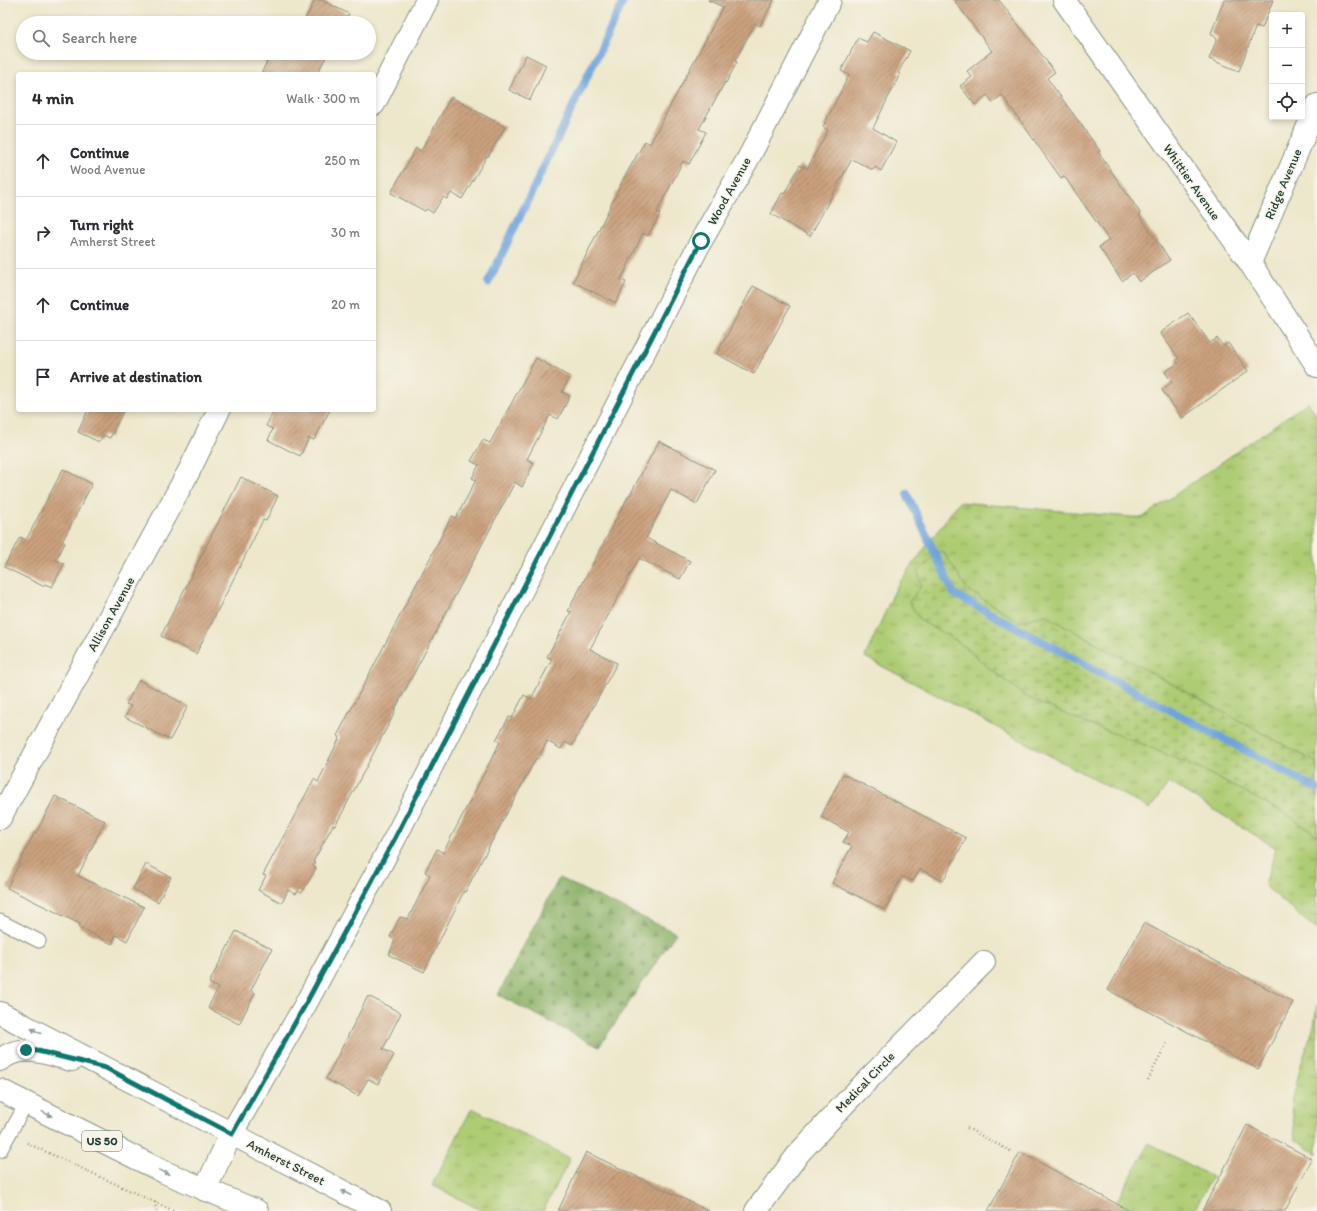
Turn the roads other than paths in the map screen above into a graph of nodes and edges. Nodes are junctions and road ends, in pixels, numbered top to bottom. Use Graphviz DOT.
graph roads {
  1 [pos="427,0"];
  2 [pos="830,0"];
  3 [pos="1064,0"];
  4 [pos="376,100"];
  5 [pos="1317,105"];
  6 [pos="1250,263"];
  7 [pos="1317,366"];
  8 [pos="219,412"];
  9 [pos="0,818"];
  10 [pos="0,921"];
  11 [pos="39,941"];
  12 [pos="984,962"];
  13 [pos="0,1013"];
  14 [pos="0,1060"];
  15 [pos="106,1068"];
  16 [pos="0,1090"];
  17 [pos="26,1104"];
  18 [pos="232,1134"];
  19 [pos="0,1151"];
  20 [pos="205,1190"];
  21 [pos="257,1211"];
  22 [pos="380,1211"];
  23 [pos="756,1211"];
  1 -- 4 [label="street"];
  2 -- 18 [label="street, Wood Avenue"];
  3 -- 6 [label="street, Whittier Avenue"];
  5 -- 6 [label="street, Ridge Avenue"];
  6 -- 7 [label="street, Whittier Avenue"];
  8 -- 9 [label="street, Allison Avenue"];
  10 -- 11 [label="lane"];
  12 -- 23 [label="street, Medical Circle"];
  15 -- 13 [label="street, Amherst Street, one-way"];
  14 -- 15 [label="street"];
  15 -- 18 [label="street, Amherst Street"];
  16 -- 17 [label="street, US 50"];
  17 -- 19 [label="lane"];
  17 -- 20 [label="street, US 50, one-way"];
  18 -- 20 [label="street, Wood Avenue"];
  22 -- 18 [label="street, Amherst Street, one-way"];
  20 -- 21 [label="street, US 50"];
}
